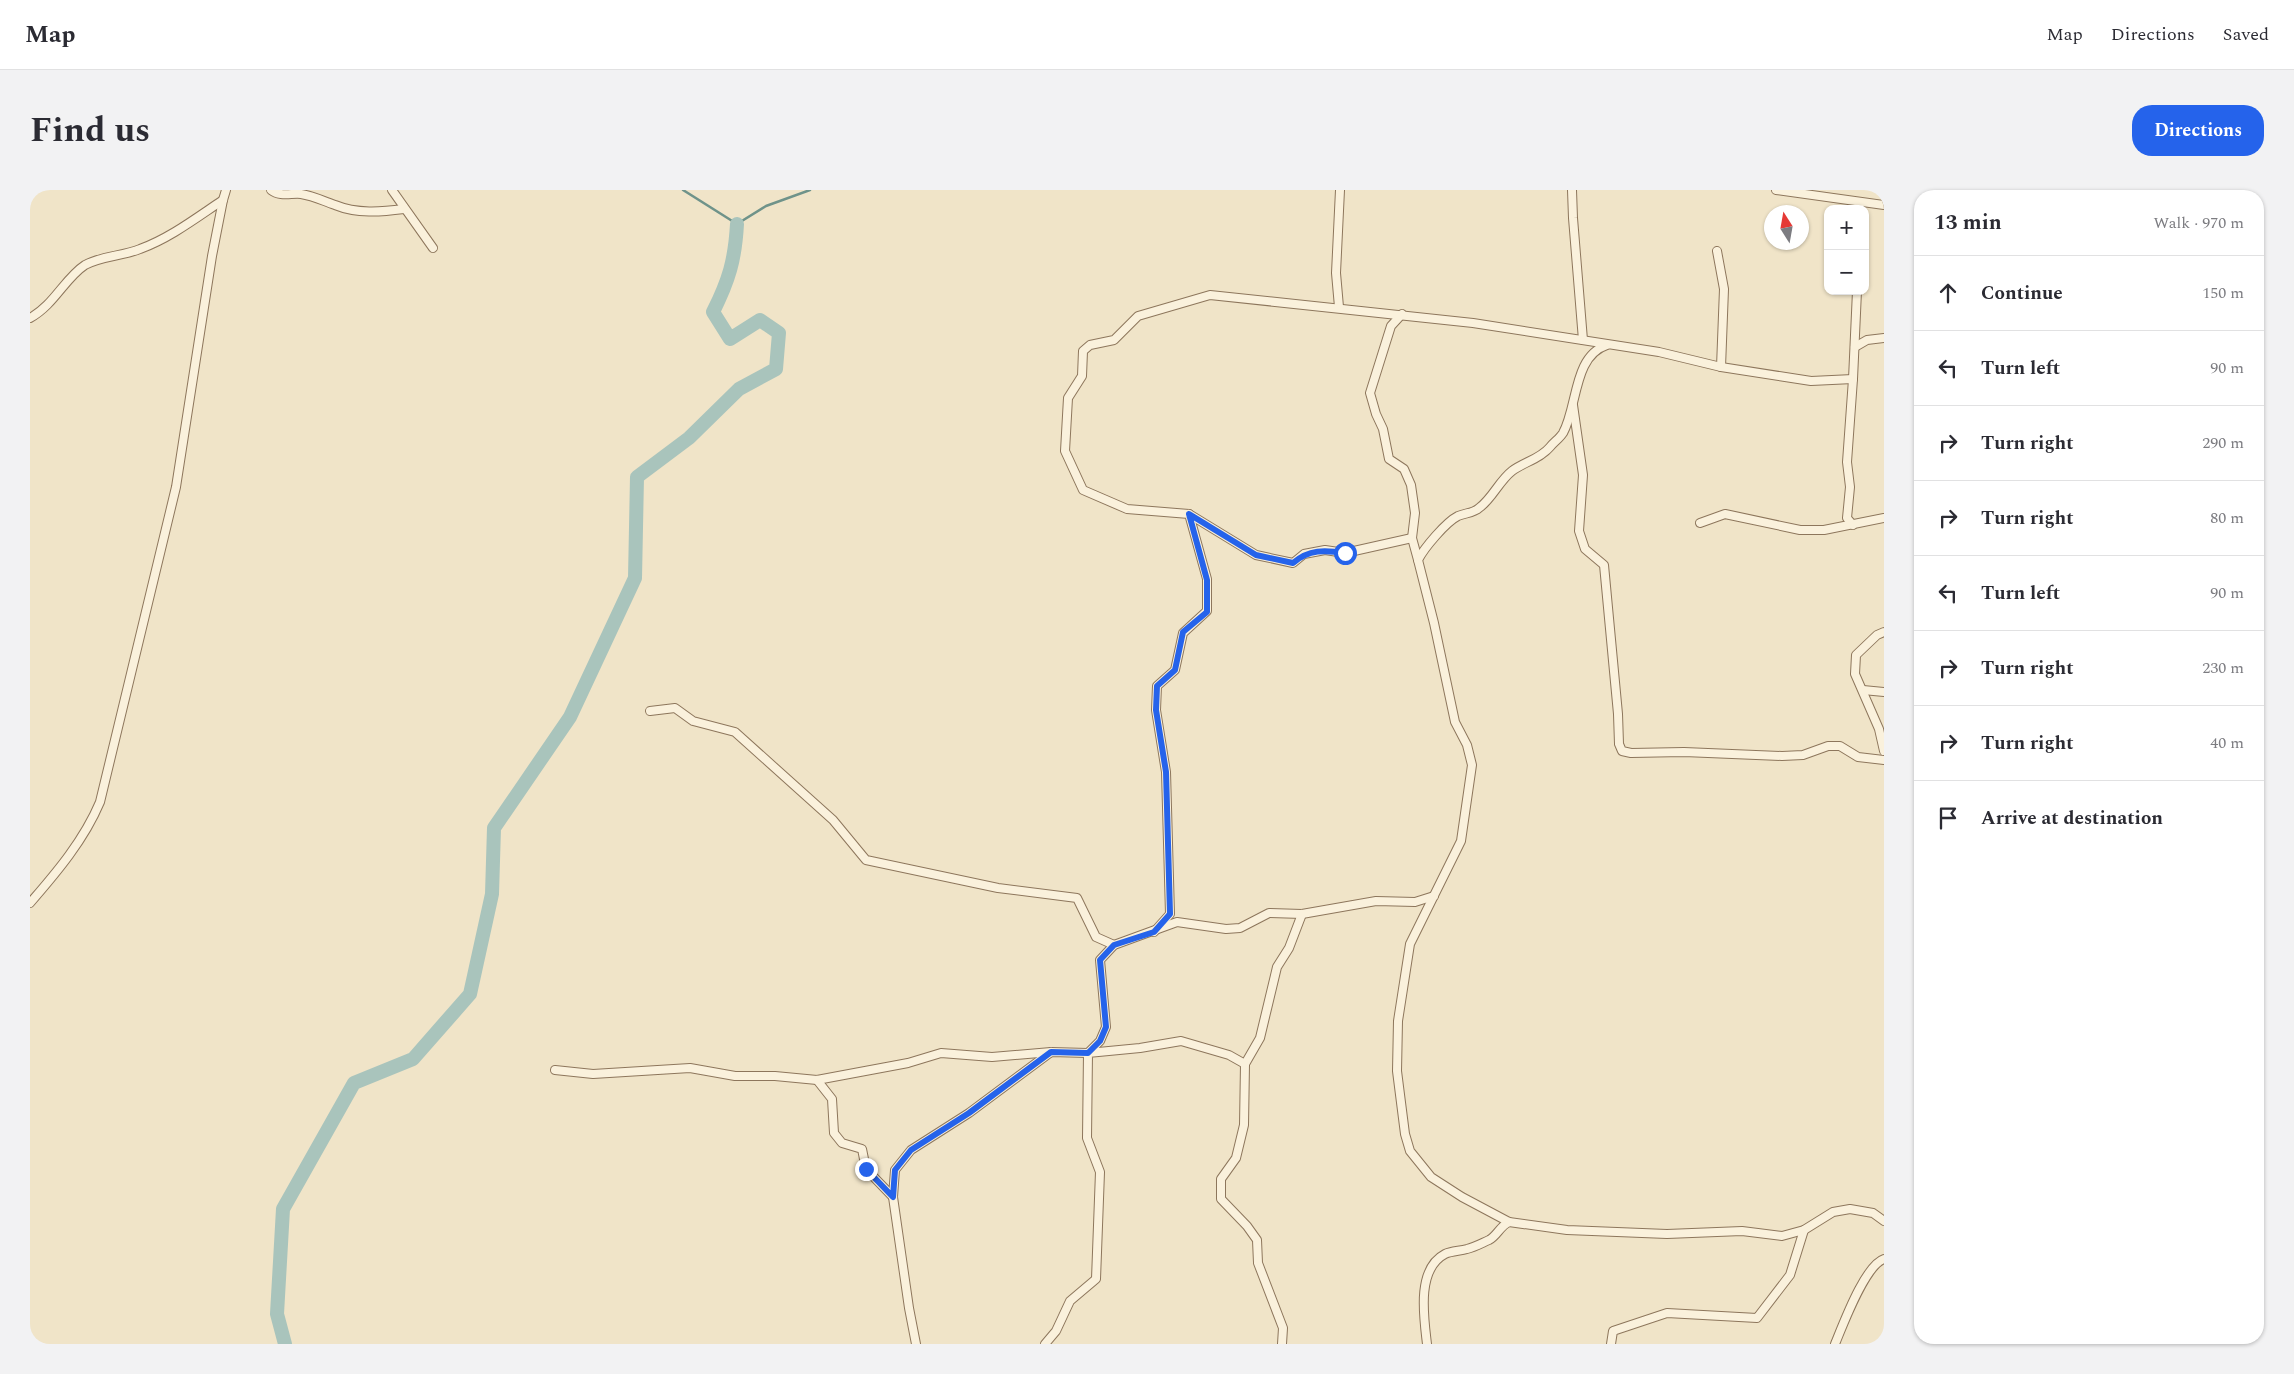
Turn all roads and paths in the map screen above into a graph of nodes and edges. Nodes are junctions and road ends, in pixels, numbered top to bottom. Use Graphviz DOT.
graph roads {
  1 [pos="226,190"];
  2 [pos="271,190"];
  3 [pos="392,190"];
  4 [pos="1340,190"];
  5 [pos="1572,190"];
  6 [pos="1776,190"];
  7 [pos="222,200"];
  8 [pos="1860,205"];
  9 [pos="1869,205"];
  10 [pos="1884,205"];
  11 [pos="404,209"];
  12 [pos="433,248"];
  13 [pos="1718,251"];
  14 [pos="1857,295"];
  15 [pos="1339,308"];
  16 [pos="1402,314"];
  17 [pos="30,318"];
  18 [pos="1884,338"];
  19 [pos="1583,340"];
  20 [pos="1609,344"];
  21 [pos="1855,347"];
  22 [pos="1721,367"];
  23 [pos="1853,379"];
  24 [pos="1572,404"];
  25 [pos="1189,514"];
  26 [pos="1884,518"];
  27 [pos="1700,523"];
  28 [pos="1852,525"];
  29 [pos="1412,538"];
  30 [pos="1418,560"];
  31 [pos="1884,632"];
  32 [pos="1863,690"];
  33 [pos="1884,692"];
  34 [pos="650,711"];
  35 [pos="1884,751"];
  36 [pos="1884,760"];
  37 [pos="1434,896"];
  38 [pos="30,903"];
  39 [pos="1302,914"];
  40 [pos="1154,932"];
  41 [pos="1114,945"];
  42 [pos="1051,1052"];
  43 [pos="1088,1053"];
  44 [pos="1244,1064"];
  45 [pos="555,1070"];
  46 [pos="817,1080"];
  47 [pos="893,1197"];
  48 [pos="1884,1221"];
  49 [pos="1509,1222"];
  50 [pos="1804,1230"];
  51 [pos="1884,1259"];
  52 [pos="916,1344"];
  53 [pos="1045,1344"];
  54 [pos="1282,1344"];
  55 [pos="1427,1344"];
  56 [pos="1611,1344"];
  57 [pos="1835,1344"];
  1 -- 7 [label="street"];
  2 -- 11 [label="street"];
  3 -- 11 [label="street"];
  4 -- 15 [label="street"];
  5 -- 19 [label="street"];
  6 -- 8 [label="street"];
  7 -- 17 [label="street"];
  7 -- 38 [label="street"];
  9 -- 10 [label="street"];
  11 -- 12 [label="street"];
  13 -- 22 [label="street"];
  14 -- 21 [label="street"];
  15 -- 16 [label="street"];
  15 -- 25 [label="street"];
  16 -- 19 [label="street"];
  16 -- 29 [label="street"];
  18 -- 21 [label="street"];
  19 -- 20 [label="street"];
  20 -- 22 [label="street"];
  20 -- 24 [label="street"];
  21 -- 23 [label="street"];
  22 -- 23 [label="street"];
  23 -- 28 [label="street"];
  24 -- 30 [label="street"];
  24 -- 36 [label="street"];
  25 -- 29 [label="street"];
  25 -- 40 [label="street"];
  26 -- 28 [label="street"];
  27 -- 28 [label="street"];
  29 -- 30 [label="street"];
  30 -- 37 [label="street"];
  31 -- 32 [label="street"];
  32 -- 33 [label="street"];
  32 -- 35 [label="street"];
  34 -- 41 [label="street"];
  37 -- 39 [label="street"];
  37 -- 49 [label="street"];
  39 -- 40 [label="street"];
  39 -- 44 [label="street"];
  40 -- 41 [label="street"];
  41 -- 43 [label="street"];
  42 -- 43 [label="street"];
  42 -- 46 [label="street"];
  42 -- 47 [label="street"];
  43 -- 44 [label="street"];
  43 -- 53 [label="street"];
  44 -- 54 [label="street"];
  45 -- 46 [label="street"];
  46 -- 47 [label="street"];
  47 -- 52 [label="street"];
  48 -- 50 [label="street"];
  49 -- 50 [label="street"];
  49 -- 55 [label="street"];
  50 -- 56 [label="street"];
  51 -- 57 [label="street"];
}
